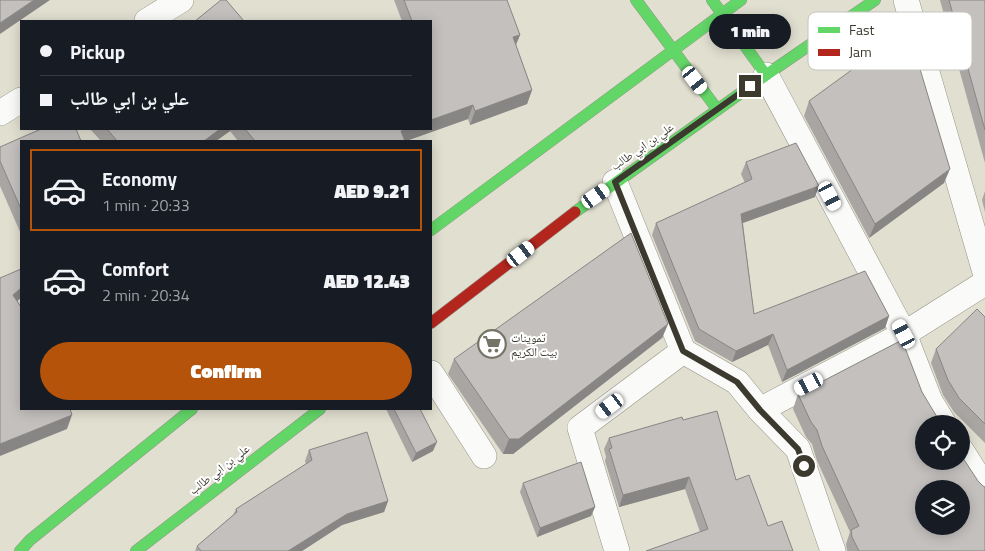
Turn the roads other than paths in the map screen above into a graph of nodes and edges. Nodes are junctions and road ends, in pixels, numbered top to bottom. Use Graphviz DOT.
graph roads {
  1 [pos="180,0"];
  2 [pos="636,0"];
  3 [pos="712,0"];
  4 [pos="741,0"];
  5 [pos="875,0"];
  6 [pos="858,12"];
  7 [pos="722,14"];
  8 [pos="148,20"];
  9 [pos="808,46"];
  10 [pos="673,50"];
  11 [pos="926,70"];
  12 [pos="766,75"];
  13 [pos="20,101"];
  14 [pos="717,110"];
  15 [pos="0,113"];
  16 [pos="615,182"];
  17 [pos="432,229"];
  18 [pos="985,272"];
  19 [pos="985,284"];
  20 [pos="432,322"];
  21 [pos="904,334"];
  22 [pos="683,351"];
  23 [pos="432,375"];
  24 [pos="191,410"];
  25 [pos="319,410"];
  26 [pos="760,410"];
  27 [pos="939,415"];
  28 [pos="484,456"];
  29 [pos="970,464"];
  30 [pos="985,488"];
  31 [pos="20,551"];
  32 [pos="136,551"];
  33 [pos="616,551"];
  34 [pos="833,551"];
  1 -- 8 [label="street"];
  2 -- 10 [label="main road"];
  3 -- 7 [label="main road"];
  4 -- 7 [label="main road"];
  5 -- 6 [label="main road, علي بن ابي طالب"];
  7 -- 10 [label="main road"];
  7 -- 12 [label="main road"];
  9 -- 12 [label="main road, علي بن ابي طالب"];
  10 -- 14 [label="main road"];
  10 -- 17 [label="main road"];
  11 -- 18 [label="street"];
  12 -- 14 [label="main road, علي بن ابي طالب"];
  12 -- 21 [label="street"];
  13 -- 15 [label="street"];
  14 -- 16 [label="main road, علي بن ابي طالب"];
  16 -- 20 [label="main road, علي بن ابي طالب"];
  16 -- 22 [label="street"];
  19 -- 21 [label="street"];
  21 -- 26 [label="street"];
  21 -- 27 [label="street"];
  22 -- 26 [label="street"];
  22 -- 33 [label="street"];
  23 -- 28 [label="street"];
  24 -- 31 [label="main road"];
  25 -- 32 [label="main road, علي بن ابي طالب"];
  26 -- 34 [label="street"];
  29 -- 30 [label="street"];
}
